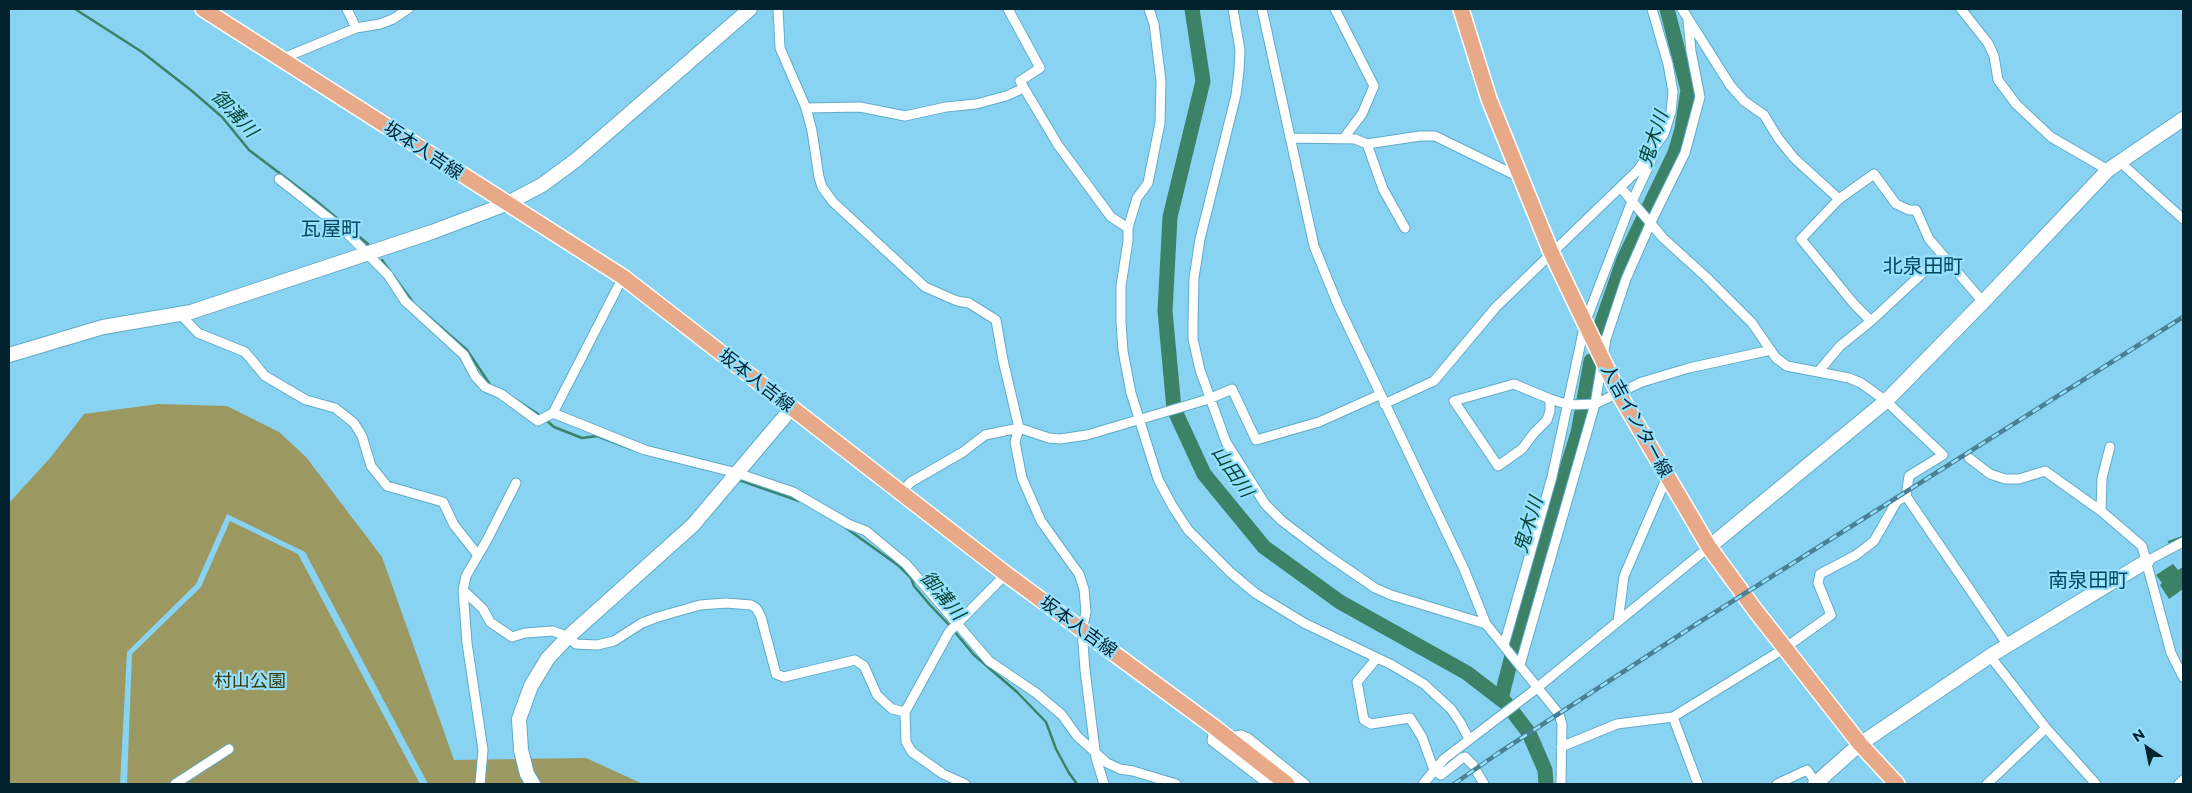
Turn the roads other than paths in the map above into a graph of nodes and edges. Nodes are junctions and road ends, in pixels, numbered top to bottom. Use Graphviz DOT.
graph roads {
  1 [pos="203,9"];
  2 [pos="347,9"];
  3 [pos="408,9"];
  4 [pos="750,9"];
  5 [pos="778,9"];
  6 [pos="1008,9"];
  7 [pos="1149,9"];
  8 [pos="1233,9"];
  9 [pos="1262,9"];
  10 [pos="1335,9"];
  11 [pos="1461,9"];
  12 [pos="1652,9"];
  13 [pos="1682,9"];
  14 [pos="1962,9"];
  15 [pos="1688,21"];
  16 [pos="356,28"];
  17 [pos="281,59"];
  18 [pos="1024,88"];
  19 [pos="806,108"];
  20 [pos="2183,119"];
  21 [pos="1290,138"];
  22 [pos="1343,139"];
  23 [pos="1367,144"];
  24 [pos="1650,153"];
  25 [pos="2114,166"];
  26 [pos="1521,178"];
  27 [pos="279,179"];
  28 [pos="1621,188"];
  29 [pos="1839,199"];
  30 [pos="1633,202"];
  31 [pos="506,204"];
  32 [pos="2183,219"];
  33 [pos="1649,220"];
  34 [pos="1128,228"];
  35 [pos="1405,228"];
  36 [pos="1551,252"];
  37 [pos="367,254"];
  38 [pos="1942,255"];
  39 [pos="623,277"];
  40 [pos="1983,302"];
  41 [pos="180,314"];
  42 [pos="1871,321"];
  43 [pos="1585,323"];
  44 [pos="1771,350"];
  45 [pos="9,354"];
  46 [pos="1602,360"];
  47 [pos="1819,372"];
  48 [pos="1619,394"];
  49 [pos="1380,395"];
  50 [pos="1209,399"];
  51 [pos="1550,399"];
  52 [pos="1886,401"];
  53 [pos="1384,404"];
  54 [pos="1595,404"];
  55 [pos="1569,405"];
  56 [pos="791,409"];
  57 [pos="553,413"];
  58 [pos="1138,419"];
  59 [pos="1019,428"];
  60 [pos="2110,447"];
  61 [pos="1969,458"];
  62 [pos="737,473"];
  63 [pos="1667,477"];
  64 [pos="516,483"];
  65 [pos="902,491"];
  66 [pos="1906,496"];
  67 [pos="2101,511"];
  68 [pos="2183,542"];
  69 [pos="1709,547"];
  70 [pos="477,554"];
  71 [pos="2147,561"];
  72 [pos="1006,574"];
  73 [pos="464,590"];
  74 [pos="958,622"];
  75 [pos="1618,622"];
  76 [pos="1486,624"];
  77 [pos="1082,630"];
  78 [pos="568,637"];
  79 [pos="2008,644"];
  80 [pos="1504,645"];
  81 [pos="1786,648"];
  82 [pos="1990,656"];
  83 [pos="1377,658"];
  84 [pos="1520,665"];
  85 [pos="2183,677"];
  86 [pos="1535,690"];
  87 [pos="905,712"];
  88 [pos="1674,717"];
  89 [pos="1214,727"];
  90 [pos="2046,728"];
  91 [pos="1471,738"];
  92 [pos="1231,740"];
  93 [pos="1860,744"];
  94 [pos="1561,748"];
  95 [pos="229,749"];
  96 [pos="1096,752"];
  97 [pos="1434,770"];
  98 [pos="2183,780"];
  99 [pos="175,784"];
  100 [pos="480,784"];
  101 [pos="533,784"];
  102 [pos="965,784"];
  103 [pos="1104,784"];
  104 [pos="1176,784"];
  105 [pos="1268,784"];
  106 [pos="1287,784"];
  107 [pos="1305,784"];
  108 [pos="1423,784"];
  109 [pos="1484,784"];
  110 [pos="1561,784"];
  111 [pos="1698,784"];
  112 [pos="1777,784"];
  113 [pos="1816,784"];
  114 [pos="1897,784"];
  115 [pos="1987,784"];
  116 [pos="2096,784"];
  117 [pos="2178,784"];
  1 -- 17 [label="main road, 坂本人吉線"];
  2 -- 16 [label="street"];
  3 -- 16 [label="street"];
  4 -- 31 [label="street"];
  5 -- 19 [label="street"];
  6 -- 18 [label="street"];
  7 -- 34 [label="street"];
  8 -- 50 [label="street"];
  9 -- 21 [label="street"];
  10 -- 22 [label="street"];
  11 -- 26 [label="main road, 人吉インター線"];
  12 -- 24 [label="street"];
  13 -- 15 [label="street"];
  14 -- 25 [label="street"];
  15 -- 29 [label="street"];
  15 -- 33 [label="street"];
  16 -- 17 [label="street"];
  17 -- 31 [label="main road, 坂本人吉線"];
  18 -- 19 [label="street"];
  18 -- 34 [label="street"];
  19 -- 59 [label="street"];
  20 -- 25 [label="street"];
  21 -- 22 [label="street"];
  21 -- 49 [label="street"];
  22 -- 23 [label="street"];
  23 -- 26 [label="street"];
  23 -- 35 [label="street"];
  24 -- 28 [label="street"];
  24 -- 30 [label="street"];
  25 -- 32 [label="street"];
  25 -- 40 [label="street"];
  26 -- 36 [label="main road, 人吉インター線"];
  27 -- 37 [label="street"];
  28 -- 30 [label="street"];
  28 -- 36 [label="street"];
  29 -- 38 [label="street"];
  29 -- 42 [label="street"];
  30 -- 33 [label="street"];
  30 -- 43 [label="street"];
  31 -- 37 [label="street"];
  31 -- 39 [label="main road, 坂本人吉線"];
  33 -- 44 [label="street"];
  33 -- 46 [label="street"];
  34 -- 58 [label="street"];
  36 -- 43 [label="main road, 人吉インター線"];
  36 -- 53 [label="street"];
  37 -- 41 [label="street"];
  37 -- 57 [label="street"];
  38 -- 40 [label="street"];
  38 -- 42 [label="street"];
  39 -- 56 [label="main road, 坂本人吉線"];
  39 -- 57 [label="street"];
  40 -- 52 [label="street"];
  41 -- 45 [label="street"];
  41 -- 70 [label="street"];
  42 -- 47 [label="street"];
  43 -- 46 [label="main road, 人吉インター線"];
  43 -- 55 [label="street"];
  44 -- 47 [label="street"];
  44 -- 48 [label="street"];
  46 -- 48 [label="main road, 人吉インター線"];
  46 -- 54 [label="street"];
  47 -- 52 [label="street"];
  48 -- 54 [label="street"];
  48 -- 63 [label="main road, 人吉インター線"];
  49 -- 50 [label="street"];
  49 -- 53 [label="street"];
  50 -- 58 [label="street"];
  50 -- 76 [label="street"];
  51 -- 51 [label="street"];
  51 -- 55 [label="street"];
  52 -- 66 [label="street"];
  52 -- 69 [label="street"];
  53 -- 76 [label="street"];
  54 -- 55 [label="street"];
  54 -- 84 [label="street"];
  55 -- 80 [label="street"];
  56 -- 62 [label="street"];
  56 -- 65 [label="main road, 坂本人吉線"];
  57 -- 62 [label="street"];
  58 -- 59 [label="street"];
  58 -- 83 [label="street"];
  59 -- 65 [label="street"];
  59 -- 77 [label="street"];
  60 -- 67 [label="street"];
  61 -- 67 [label="street"];
  62 -- 74 [label="street"];
  62 -- 78 [label="street"];
  63 -- 69 [label="main road, 人吉インター線"];
  63 -- 75 [label="street"];
  64 -- 70 [label="street"];
  65 -- 72 [label="main road, 坂本人吉線"];
  66 -- 79 [label="street"];
  66 -- 81 [label="street"];
  67 -- 71 [label="street"];
  68 -- 71 [label="street"];
  69 -- 75 [label="street"];
  69 -- 81 [label="main road, 人吉インター線"];
  70 -- 73 [label="street"];
  71 -- 79 [label="street"];
  71 -- 85 [label="street"];
  72 -- 74 [label="street"];
  72 -- 77 [label="main road, 坂本人吉線"];
  73 -- 78 [label="street"];
  73 -- 100 [label="street"];
  74 -- 87 [label="street"];
  74 -- 96 [label="street"];
  75 -- 86 [label="street"];
  76 -- 80 [label="street"];
  77 -- 89 [label="main road, 坂本人吉線"];
  77 -- 96 [label="street"];
  78 -- 87 [label="street"];
  78 -- 101 [label="street"];
  79 -- 82 [label="street"];
  80 -- 84 [label="street"];
  81 -- 88 [label="street"];
  81 -- 93 [label="main road, 人吉インター線"];
  82 -- 90 [label="street"];
  82 -- 93 [label="street"];
  83 -- 91 [label="street"];
  83 -- 97 [label="street"];
  84 -- 86 [label="street"];
  86 -- 91 [label="street"];
  86 -- 94 [label="street"];
  87 -- 102 [label="street"];
  88 -- 94 [label="street"];
  88 -- 111 [label="street"];
  89 -- 92 [label="main road, 坂本人吉線"];
  89 -- 105 [label="street"];
  90 -- 115 [label="street"];
  90 -- 116 [label="street"];
  91 -- 97 [label="street"];
  92 -- 106 [label="main road, 坂本人吉線"];
  92 -- 107 [label="street"];
  93 -- 113 [label="street"];
  93 -- 114 [label="main road, 人吉インター線"];
  94 -- 110 [label="street"];
  95 -- 99 [label="street"];
  96 -- 103 [label="street"];
  96 -- 104 [label="street"];
  97 -- 108 [label="street"];
  97 -- 109 [label="street"];
  98 -- 117 [label="street"];
  112 -- 113 [label="street"];
}
